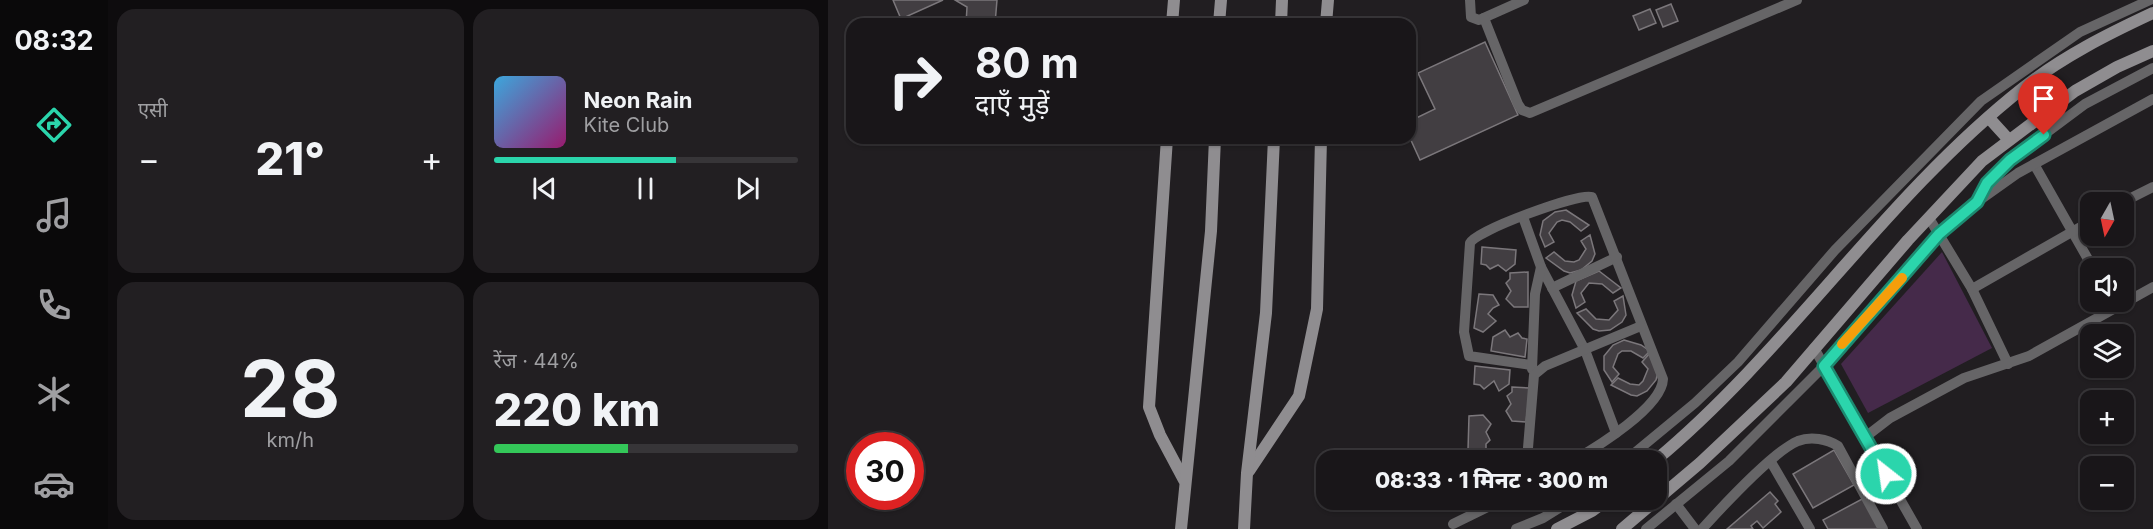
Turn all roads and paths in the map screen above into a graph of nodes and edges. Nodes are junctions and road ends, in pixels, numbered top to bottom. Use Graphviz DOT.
graph roads {
  1 [pos="1174,0"];
  2 [pos="1221,0"];
  3 [pos="1282,0"];
  4 [pos="1328,0"];
  5 [pos="1470,0"];
  6 [pos="1524,0"];
  7 [pos="1797,0"];
  8 [pos="2151,0"];
  9 [pos="2153,5"];
  10 [pos="2153,13"];
  11 [pos="1172,18"];
  12 [pos="1220,18"];
  13 [pos="1281,18"];
  14 [pos="1326,18"];
  15 [pos="1484,18"];
  16 [pos="2153,51"];
  17 [pos="2153,68"];
  18 [pos="2153,99"];
  19 [pos="1989,118"];
  20 [pos="2005,143"];
  21 [pos="1167,144"];
  22 [pos="1215,144"];
  23 [pos="1274,144"];
  24 [pos="1321,144"];
  25 [pos="2010,160"];
  26 [pos="2034,164"];
  27 [pos="2018,173"];
  28 [pos="2152,189"];
  29 [pos="2134,197"];
  30 [pos="1977,202"];
  31 [pos="1523,217"];
  32 [pos="1929,218"];
  33 [pos="2080,228"];
  34 [pos="2073,232"];
  35 [pos="1939,234"];
  36 [pos="1617,257"];
  37 [pos="2087,258"];
  38 [pos="1541,267"];
  39 [pos="2153,286"];
  40 [pos="1552,288"];
  41 [pos="1972,288"];
  42 [pos="2134,295"];
  43 [pos="2102,312"];
  44 [pos="1641,326"];
  45 [pos="1814,348"];
  46 [pos="1585,350"];
  47 [pos="2008,364"];
  48 [pos="1824,366"];
  49 [pos="1532,370"];
  50 [pos="1616,433"];
  51 [pos="1864,438"];
  52 [pos="1528,450"];
  53 [pos="1590,450"];
  54 [pos="1638,450"];
  55 [pos="1667,450"];
  56 [pos="1771,462"];
  57 [pos="1247,473"];
  58 [pos="1184,480"];
  59 [pos="1676,504"];
  60 [pos="1482,510"];
  61 [pos="1546,510"];
  62 [pos="1593,510"];
  63 [pos="1453,524"];
  64 [pos="1181,529"];
  65 [pos="1244,529"];
  66 [pos="1516,529"];
  67 [pos="1557,529"];
  68 [pos="1622,529"];
  69 [pos="1646,529"];
  70 [pos="1695,529"];
  71 [pos="1702,529"];
  72 [pos="1810,529"];
  73 [pos="1883,529"];
  74 [pos="1917,529"];
  1 -- 11 [label="main road"];
  2 -- 12 [label="main road"];
  3 -- 13 [label="main road"];
  4 -- 14 [label="main road"];
  5 -- 15 [label="street"];
  6 -- 15 [label="street"];
  7 -- 15 [label="street"];
  8 -- 9 [label="street"];
  8 -- 54 [label="street"];
  10 -- 19 [label="main road"];
  16 -- 20 [label="main road"];
  17 -- 25 [label="street"];
  18 -- 26 [label="street"];
  19 -- 20 [label="main road"];
  19 -- 55 [label="main road"];
  20 -- 25 [label="street"];
  20 -- 32 [label="main road"];
  21 -- 58 [label="main road"];
  22 -- 58 [label="main road"];
  23 -- 57 [label="main road"];
  24 -- 57 [label="main road"];
  25 -- 27 [label="street"];
  25 -- 30 [label="street"];
  26 -- 27 [label="street"];
  26 -- 34 [label="street"];
  27 -- 30 [label="street"];
  28 -- 29 [label="street"];
  30 -- 35 [label="street"];
  31 -- 36 [label="street"];
  31 -- 38 [label="street"];
  31 -- 49 [label="street"];
  32 -- 35 [label="street"];
  32 -- 45 [label="main road"];
  33 -- 34 [label="street"];
  34 -- 37 [label="street"];
  34 -- 41 [label="street"];
  35 -- 41 [label="street"];
  35 -- 48 [label="street"];
  36 -- 40 [label="street"];
  36 -- 44 [label="street"];
  38 -- 40 [label="street"];
  38 -- 49 [label="street"];
  39 -- 42 [label="street"];
  40 -- 46 [label="street"];
  41 -- 47 [label="street"];
  43 -- 47 [label="street"];
  44 -- 46 [label="street"];
  44 -- 50 [label="street"];
  45 -- 48 [label="street"];
  45 -- 68 [label="main road"];
  46 -- 49 [label="street"];
  46 -- 50 [label="street"];
  47 -- 51 [label="street"];
  48 -- 51 [label="street"];
  48 -- 59 [label="street"];
  49 -- 52 [label="street"];
  50 -- 53 [label="street"];
  51 -- 74 [label="street"];
  56 -- 71 [label="street"];
  56 -- 72 [label="street"];
  56 -- 73 [label="street"];
  57 -- 65 [label="main road"];
  58 -- 64 [label="main road"];
  59 -- 69 [label="street"];
  59 -- 70 [label="street"];
  60 -- 63 [label="street"];
  61 -- 66 [label="street"];
  62 -- 67 [label="main road"];
}
